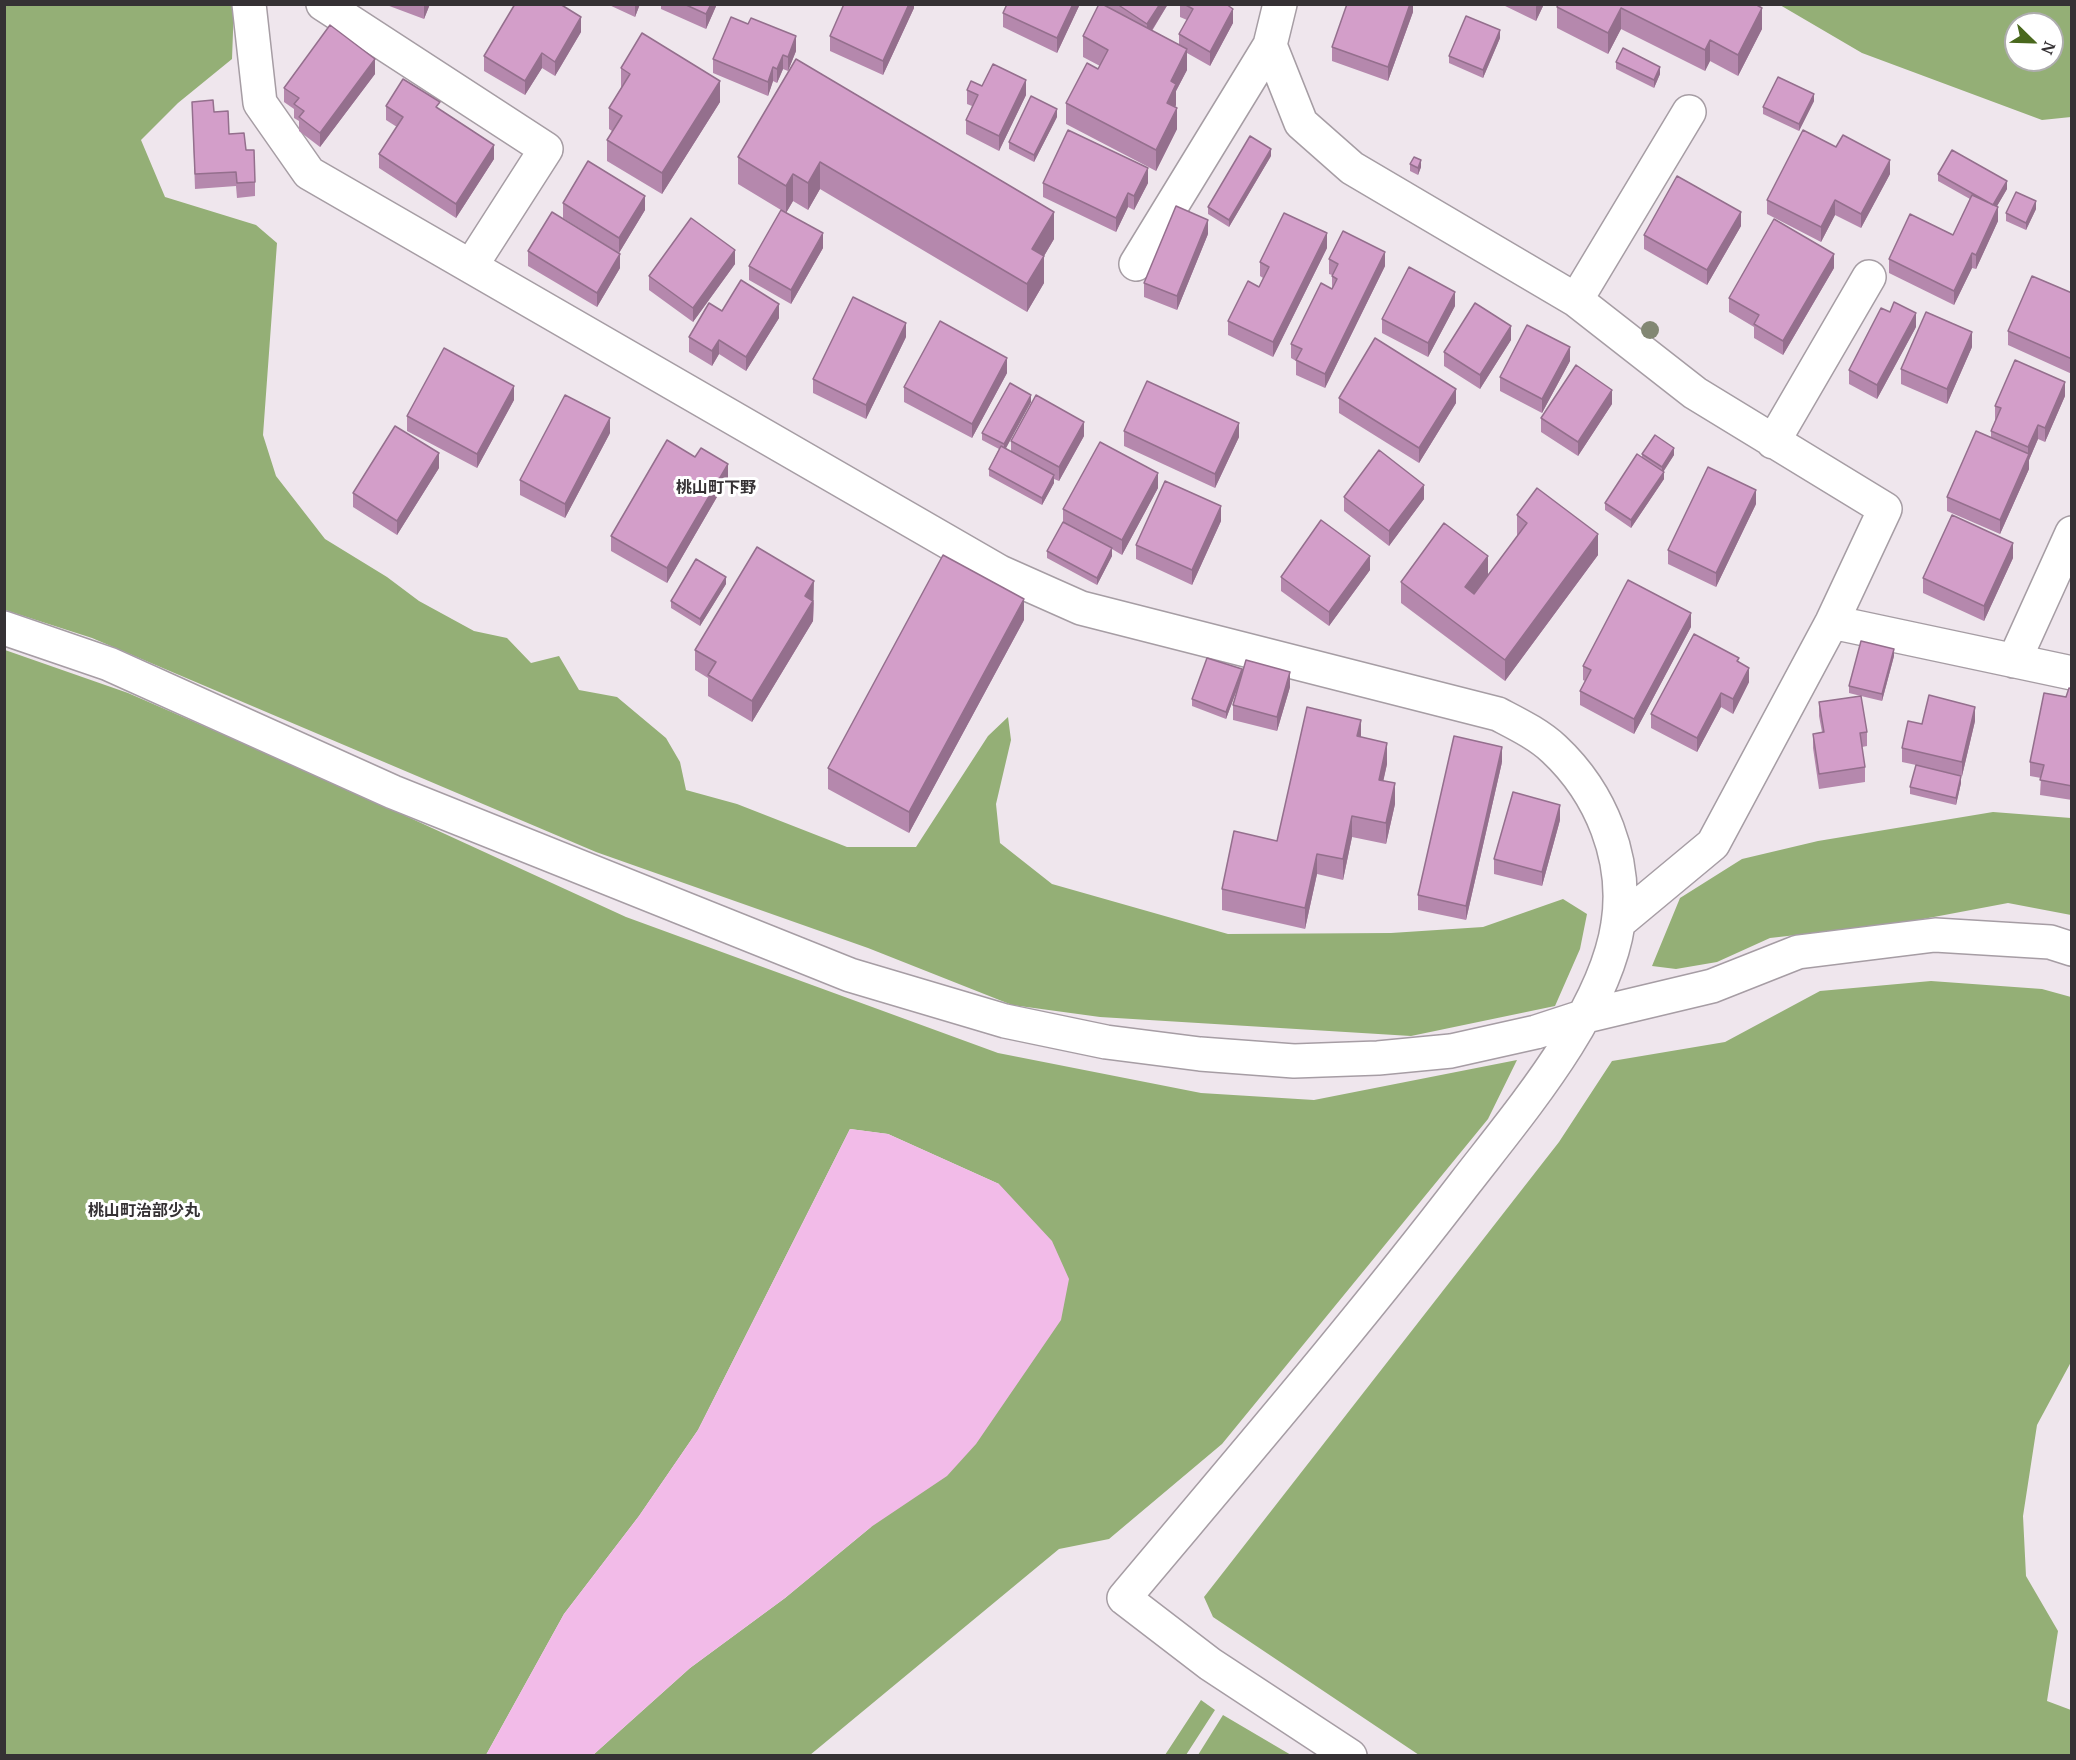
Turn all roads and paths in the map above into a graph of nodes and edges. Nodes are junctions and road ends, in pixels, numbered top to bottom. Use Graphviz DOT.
graph roads {
  1 [pos="249,4"];
  2 [pos="323,4"];
  3 [pos="1280,4"];
  4 [pos="1270,45"];
  5 [pos="1689,112"];
  6 [pos="1136,264"];
  7 [pos="471,266"];
  8 [pos="1869,277"];
  9 [pos="1576,300"];
  10 [pos="1773,442"];
  11 [pos="2072,533"];
  12 [pos="1832,622"];
  13 [pos="4,628"];
  14 [pos="2013,661"];
  15 [pos="2072,673"];
  16 [pos="1618,923"];
  17 [pos="2072,949"];
  18 [pos="1582,1017"];
  19 [pos="1350,1755"];
  1 -- 7 [label="street"];
  2 -- 7 [label="street"];
  3 -- 4 [label="street"];
  4 -- 6 [label="street"];
  4 -- 9 [label="street"];
  5 -- 9 [label="street"];
  7 -- 16 [label="street"];
  8 -- 10 [label="street"];
  9 -- 10 [label="street"];
  10 -- 12 [label="street"];
  11 -- 14 [label="street"];
  12 -- 14 [label="street"];
  12 -- 16 [label="street"];
  13 -- 18 [label="street"];
  14 -- 15 [label="street"];
  16 -- 18 [label="street"];
  17 -- 18 [label="street"];
  18 -- 19 [label="street"];
}
